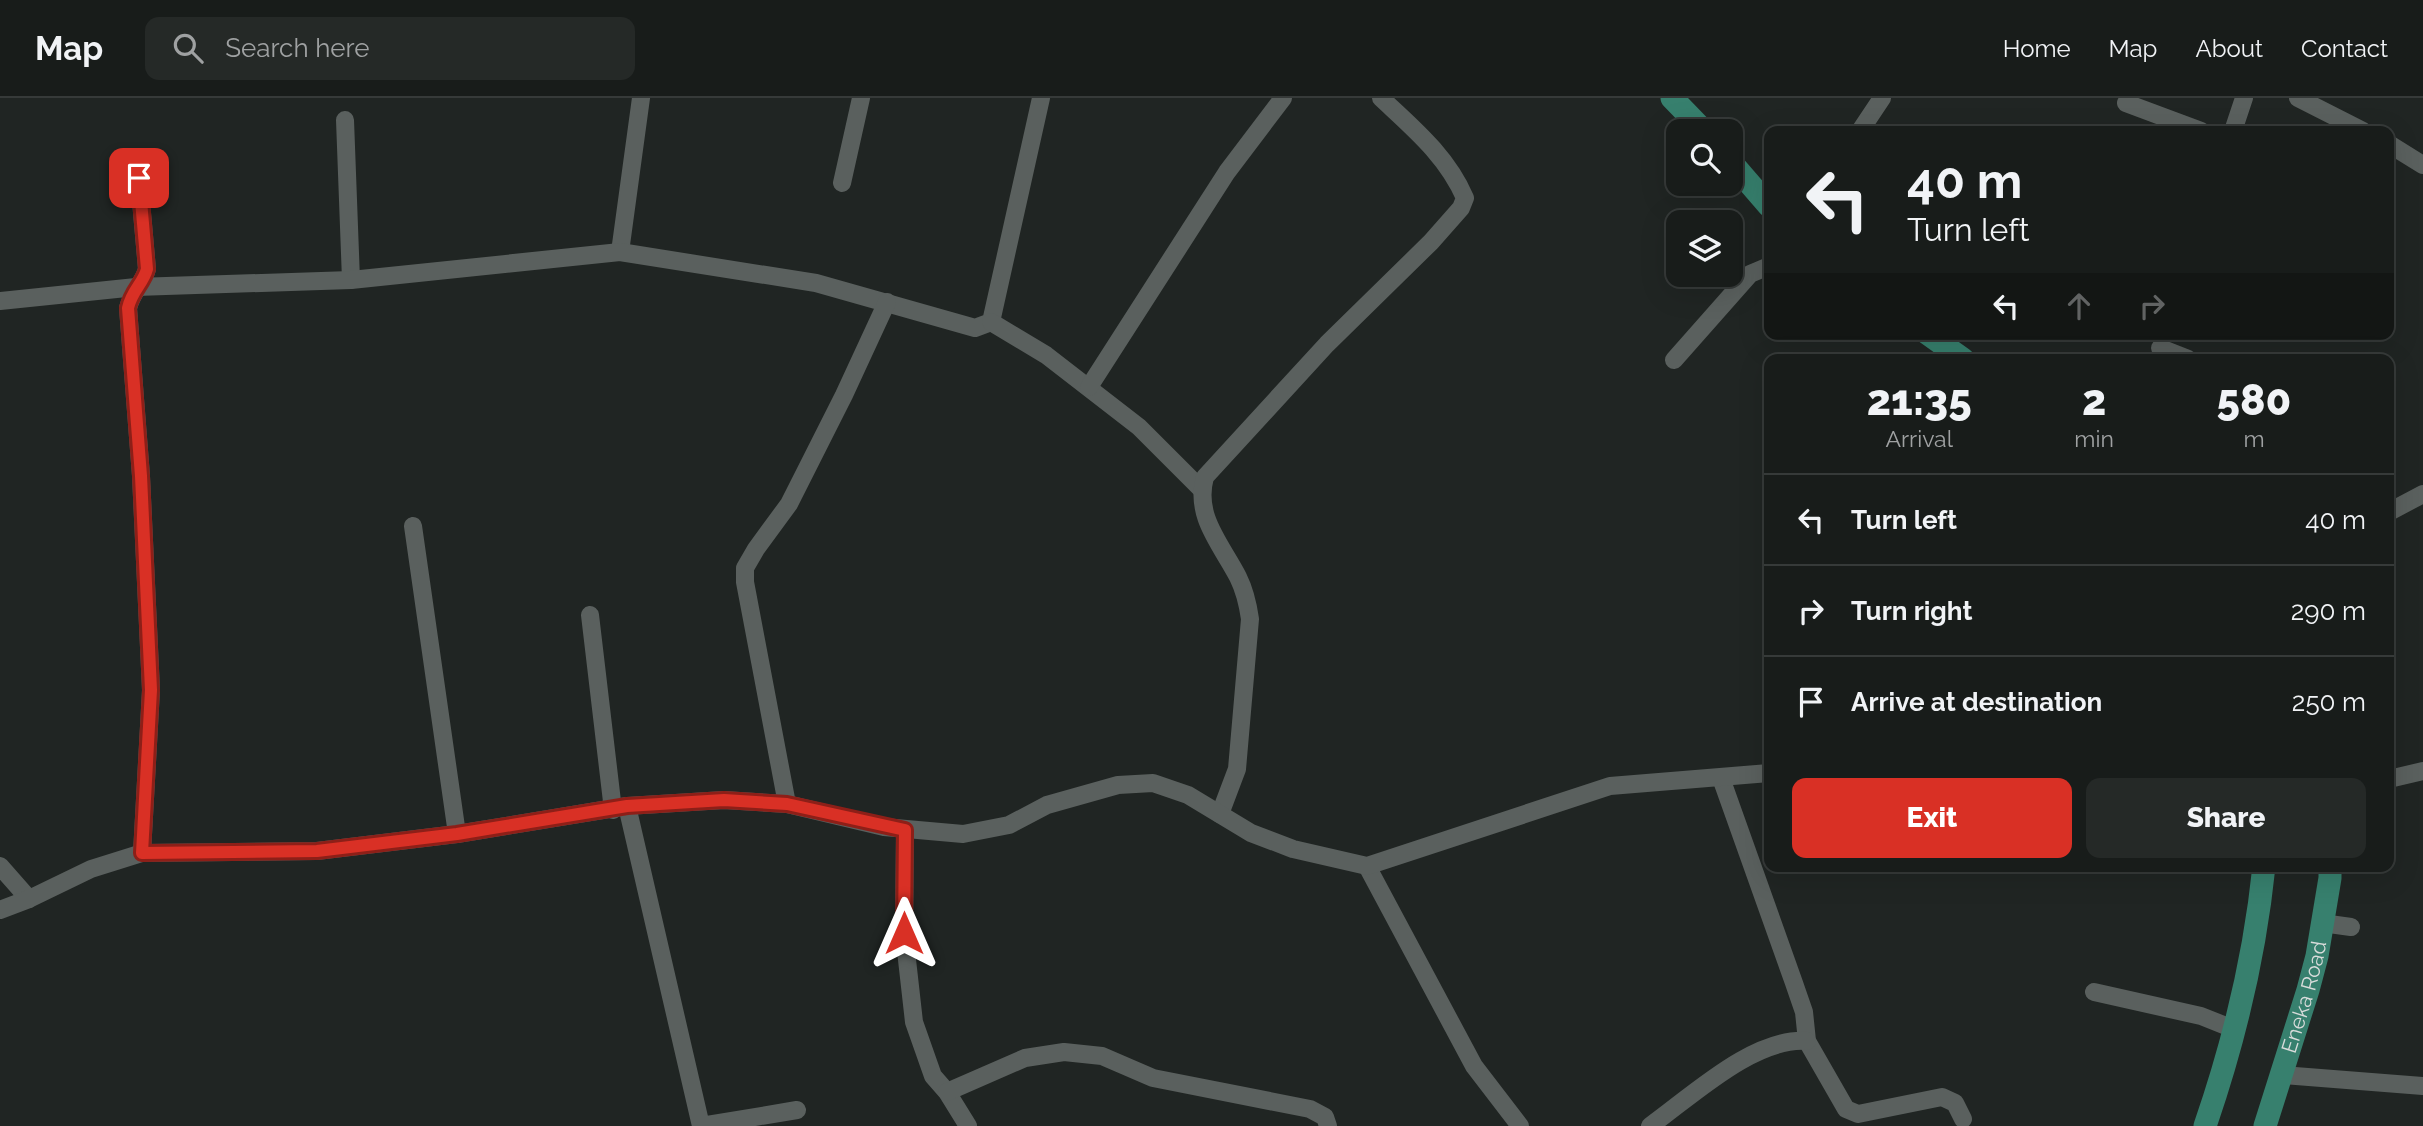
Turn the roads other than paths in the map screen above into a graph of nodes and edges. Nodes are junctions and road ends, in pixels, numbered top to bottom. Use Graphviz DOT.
graph roads {
  1 [pos="641,98"];
  2 [pos="861,98"];
  3 [pos="1041,98"];
  4 [pos="1283,98"];
  5 [pos="1381,98"];
  6 [pos="1672,98"];
  7 [pos="1882,98"];
  8 [pos="2245,98"];
  9 [pos="2298,98"];
  10 [pos="2126,103"];
  11 [pos="1692,119"];
  12 [pos="345,120"];
  13 [pos="1863,126"];
  14 [pos="2188,126"];
  15 [pos="2235,126"];
  16 [pos="2353,126"];
  17 [pos="2394,147"];
  18 [pos="2423,165"];
  19 [pos="1743,176"];
  20 [pos="139,178"];
  21 [pos="842,183"];
  22 [pos="1764,200"];
  23 [pos="620,252"];
  24 [pos="1764,268"];
  25 [pos="351,280"];
  26 [pos="136,287"];
  27 [pos="0,301"];
  28 [pos="887,302"];
  29 [pos="991,322"];
  30 [pos="1936,340"];
  31 [pos="2160,347"];
  32 [pos="1956,354"];
  33 [pos="2176,354"];
  34 [pos="1674,360"];
  35 [pos="1089,387"];
  36 [pos="1201,489"];
  37 [pos="2423,494"];
  38 [pos="2394,509"];
  39 [pos="413,526"];
  40 [pos="590,615"];
  41 [pos="2423,771"];
  42 [pos="1764,774"];
  43 [pos="1721,778"];
  44 [pos="2394,778"];
  45 [pos="787,804"];
  46 [pos="620,808"];
  47 [pos="1220,814"];
  48 [pos="905,830"];
  49 [pos="457,834"];
  50 [pos="142,853"];
  51 [pos="0,866"];
  52 [pos="1367,866"];
  53 [pos="2263,872"];
  54 [pos="2330,872"];
  55 [pos="29,899"];
  56 [pos="0,910"];
  57 [pos="2322,923"];
  58 [pos="2351,927"];
  59 [pos="2094,992"];
  60 [pos="2236,1030"];
  61 [pos="1807,1041"];
  62 [pos="2282,1075"];
  63 [pos="2423,1086"];
  64 [pos="947,1092"];
  65 [pos="797,1110"];
  66 [pos="1963,1119"];
  67 [pos="968,1126"];
  68 [pos="1328,1126"];
  69 [pos="1520,1126"];
  70 [pos="1650,1126"];
  71 [pos="2205,1126"];
  72 [pos="2265,1126"];
  1 -- 23 [label="street"];
  2 -- 21 [label="street"];
  3 -- 29 [label="street"];
  4 -- 35 [label="street"];
  5 -- 36 [label="street"];
  6 -- 11 [label="main road"];
  7 -- 13 [label="street"];
  8 -- 15 [label="street"];
  9 -- 16 [label="street"];
  10 -- 14 [label="street"];
  12 -- 25 [label="street"];
  17 -- 18 [label="street"];
  19 -- 22 [label="main road"];
  20 -- 26 [label="street"];
  23 -- 25 [label="street"];
  23 -- 28 [label="street"];
  24 -- 34 [label="street"];
  25 -- 26 [label="street"];
  26 -- 27 [label="street"];
  26 -- 50 [label="street"];
  28 -- 29 [label="street"];
  28 -- 45 [label="street"];
  29 -- 35 [label="street"];
  30 -- 32 [label="main road"];
  31 -- 33 [label="street"];
  35 -- 36 [label="street"];
  36 -- 47 [label="street"];
  37 -- 38 [label="street"];
  39 -- 49 [label="street"];
  40 -- 46 [label="street"];
  41 -- 44 [label="street"];
  42 -- 43 [label="street"];
  43 -- 52 [label="street"];
  43 -- 61 [label="street"];
  45 -- 46 [label="street"];
  45 -- 48 [label="street"];
  46 -- 49 [label="street"];
  46 -- 65 [label="street"];
  47 -- 48 [label="street"];
  47 -- 52 [label="street"];
  48 -- 64 [label="street"];
  49 -- 50 [label="street"];
  50 -- 55 [label="street"];
  51 -- 55 [label="street"];
  52 -- 69 [label="street"];
  53 -- 60 [label="main road"];
  54 -- 57 [label="main road, Eneka Road"];
  55 -- 56 [label="street"];
  57 -- 58 [label="street"];
  57 -- 62 [label="main road, Eneka Road"];
  59 -- 60 [label="street"];
  60 -- 71 [label="main road"];
  61 -- 66 [label="street"];
  61 -- 70 [label="street"];
  62 -- 63 [label="street"];
  62 -- 72 [label="main road, Eneka Road"];
  64 -- 67 [label="street"];
  64 -- 68 [label="street"];
}
